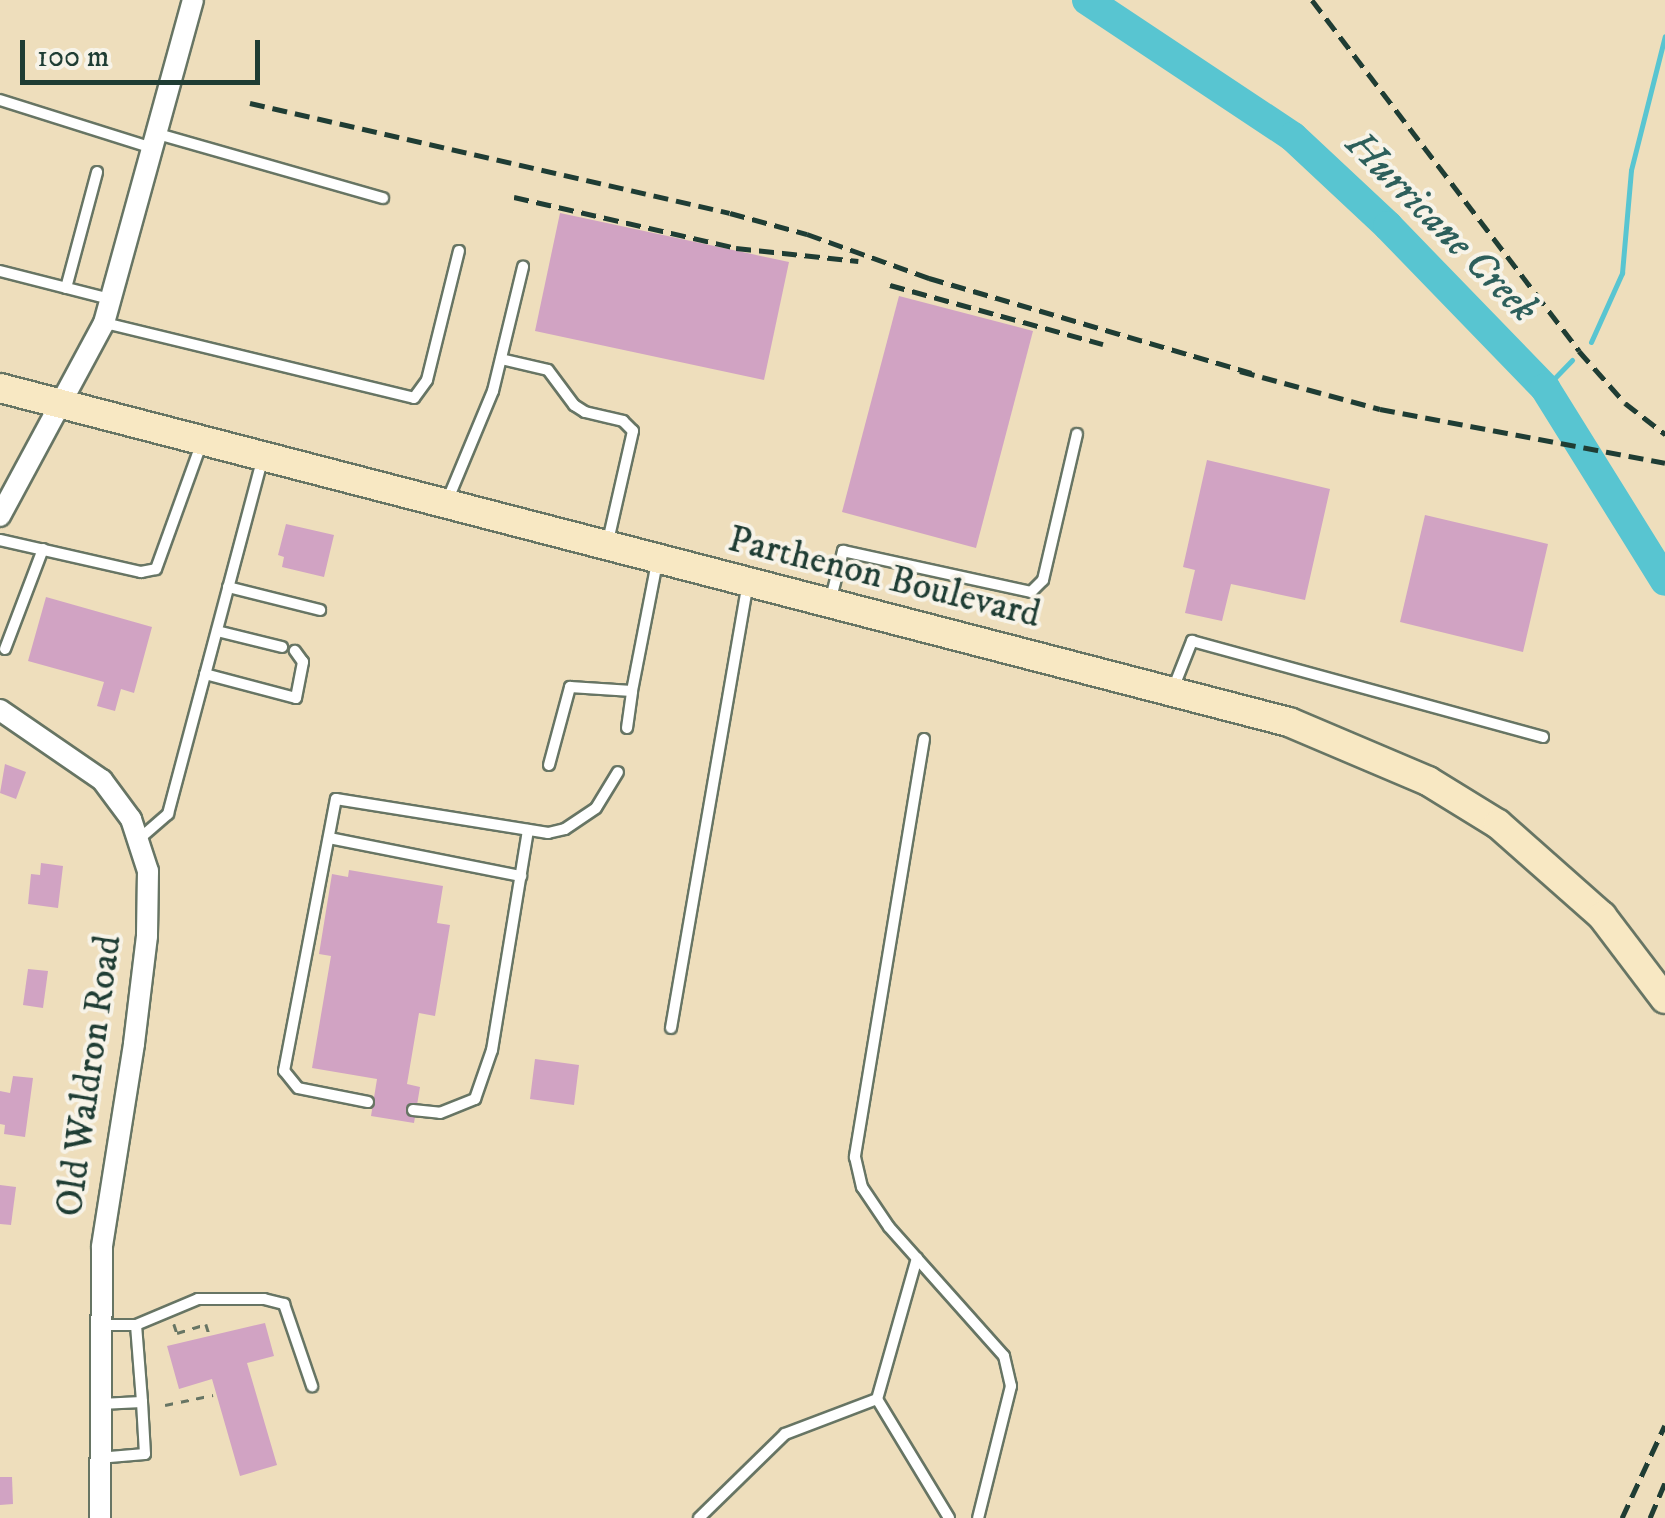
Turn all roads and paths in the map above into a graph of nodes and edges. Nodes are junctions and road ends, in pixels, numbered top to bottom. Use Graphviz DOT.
graph roads {
  1 [pos="194,0"];
  2 [pos="0,100"];
  3 [pos="156,142"];
  4 [pos="97,172"];
  5 [pos="383,198"];
  6 [pos="459,252"];
  7 [pos="523,266"];
  8 [pos="0,271"];
  9 [pos="66,288"];
  10 [pos="111,299"];
  11 [pos="104,323"];
  12 [pos="501,359"];
  13 [pos="0,388"];
  14 [pos="64,405"];
  15 [pos="1077,434"];
  16 [pos="203,441"];
  17 [pos="263,457"];
  18 [pos="446,505"];
  19 [pos="0,516"];
  20 [pos="0,540"];
  21 [pos="607,546"];
  22 [pos="43,548"];
  23 [pos="657,561"];
  24 [pos="748,582"];
  25 [pos="228,587"];
  26 [pos="830,603"];
  27 [pos="320,610"];
  28 [pos="217,631"];
  29 [pos="282,647"];
  30 [pos="5,648"];
  31 [pos="295,651"];
  32 [pos="205,674"];
  33 [pos="1173,690"];
  34 [pos="632,691"];
  35 [pos="0,710"];
  36 [pos="627,728"];
  37 [pos="1543,737"];
  38 [pos="924,739"];
  39 [pos="548,765"];
  40 [pos="618,772"];
  41 [pos="528,830"];
  42 [pos="328,838"];
  43 [pos="138,840"];
  44 [pos="521,876"];
  45 [pos="1665,999"];
  46 [pos="671,1028"];
  47 [pos="368,1102"];
  48 [pos="412,1110"];
  49 [pos="917,1258"];
  50 [pos="170,1309"];
  51 [pos="100,1325"];
  52 [pos="136,1325"];
  53 [pos="210,1337"];
  54 [pos="312,1386"];
  55 [pos="214,1394"];
  56 [pos="878,1399"];
  57 [pos="142,1402"];
  58 [pos="99,1404"];
  59 [pos="165,1406"];
  60 [pos="98,1458"];
  61 [pos="100,1518"];
  62 [pos="699,1518"];
  63 [pos="949,1518"];
  64 [pos="978,1518"];
  1 -- 3 [label="street"];
  2 -- 3 [label="lane"];
  3 -- 5 [label="lane"];
  3 -- 10 [label="street"];
  4 -- 9 [label="lane"];
  6 -- 11 [label="lane"];
  7 -- 12 [label="lane"];
  8 -- 9 [label="lane"];
  9 -- 10 [label="lane"];
  10 -- 11 [label="street"];
  11 -- 14 [label="street"];
  12 -- 18 [label="lane"];
  12 -- 21 [label="lane"];
  13 -- 14 [label="main road, Parthenon Boulevard"];
  14 -- 16 [label="main road, Parthenon Boulevard"];
  14 -- 19 [label="street"];
  15 -- 26 [label="lane"];
  16 -- 17 [label="main road, Parthenon Boulevard"];
  16 -- 22 [label="lane"];
  17 -- 18 [label="main road, Parthenon Boulevard"];
  17 -- 25 [label="lane"];
  18 -- 21 [label="main road, Parthenon Boulevard"];
  20 -- 22 [label="lane"];
  21 -- 23 [label="main road, Parthenon Boulevard"];
  22 -- 30 [label="lane"];
  23 -- 24 [label="main road, Parthenon Boulevard"];
  23 -- 34 [label="lane"];
  24 -- 26 [label="main road, Parthenon Boulevard"];
  24 -- 46 [label="lane"];
  25 -- 27 [label="lane"];
  25 -- 28 [label="lane"];
  26 -- 33 [label="main road, Parthenon Boulevard"];
  28 -- 29 [label="lane"];
  28 -- 32 [label="lane"];
  31 -- 32 [label="lane"];
  32 -- 43 [label="lane"];
  33 -- 37 [label="lane"];
  33 -- 45 [label="main road, Parthenon Boulevard"];
  34 -- 36 [label="lane"];
  34 -- 39 [label="lane"];
  35 -- 43 [label="street, Old Waldron Road"];
  38 -- 49 [label="lane"];
  40 -- 41 [label="lane"];
  41 -- 42 [label="lane"];
  41 -- 44 [label="lane"];
  42 -- 44 [label="lane"];
  42 -- 47 [label="lane"];
  43 -- 51 [label="street, Old Waldron Road"];
  44 -- 48 [label="lane"];
  49 -- 56 [label="lane"];
  49 -- 64 [label="lane"];
  50 -- 52 [label="lane"];
  50 -- 53 [label="path"];
  50 -- 54 [label="lane"];
  51 -- 52 [label="lane"];
  51 -- 58 [label="street, Old Waldron Road"];
  52 -- 57 [label="lane"];
  55 -- 59 [label="path"];
  56 -- 62 [label="lane"];
  56 -- 63 [label="lane"];
  57 -- 58 [label="lane"];
  57 -- 60 [label="lane"];
  58 -- 60 [label="street, Old Waldron Road"];
  60 -- 61 [label="street, Old Waldron Road"];
}
